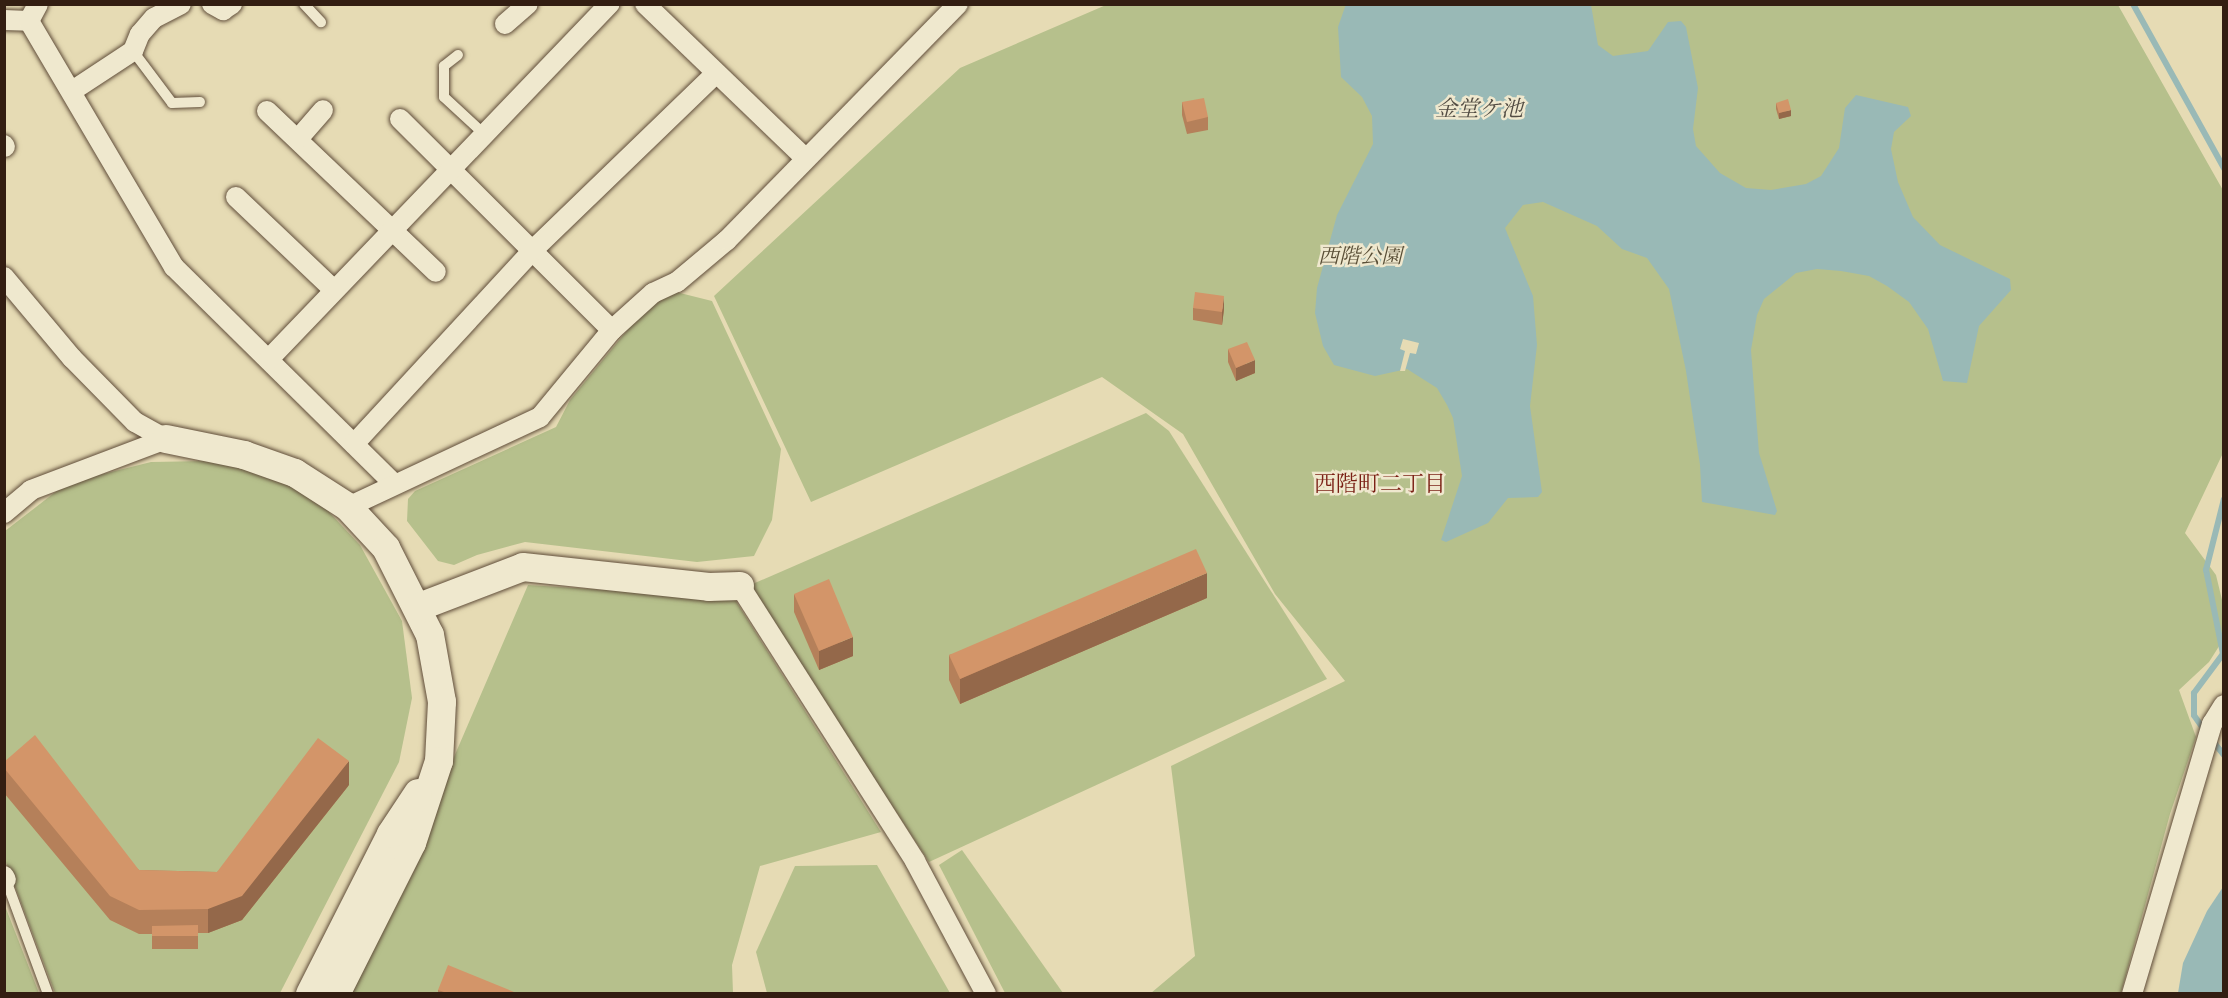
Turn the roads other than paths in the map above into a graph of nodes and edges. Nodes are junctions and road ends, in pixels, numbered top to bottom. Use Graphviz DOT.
graph roads {
  1 [pos="181,4"];
  2 [pos="212,4"];
  3 [pos="232,4"];
  4 [pos="304,4"];
  5 [pos="528,4"];
  6 [pos="610,4"];
  7 [pos="645,4"];
  8 [pos="958,4"];
  9 [pos="32,10"];
  10 [pos="4,20"];
  11 [pos="321,22"];
  12 [pos="505,24"];
  13 [pos="134,51"];
  14 [pos="459,55"];
  15 [pos="716,73"];
  16 [pos="72,91"];
  17 [pos="200,102"];
  18 [pos="323,110"];
  19 [pos="267,111"];
  20 [pos="400,119"];
  21 [pos="484,134"];
  22 [pos="298,139"];
  23 [pos="805,158"];
  24 [pos="451,169"];
  25 [pos="236,197"];
  26 [pos="394,228"];
  27 [pos="534,249"];
  28 [pos="436,272"];
  29 [pos="4,277"];
  30 [pos="334,290"];
  31 [pos="612,330"];
  32 [pos="269,359"];
  33 [pos="166,439"];
  34 [pos="354,444"];
  35 [pos="394,484"];
  36 [pos="348,507"];
  37 [pos="4,513"];
  38 [pos="740,586"];
  39 [pos="419,607"];
  40 [pos="2223,705"];
  41 [pos="439,761"];
  42 [pos="5,878"];
  43 [pos="48,993"];
  44 [pos="310,993"];
  45 [pos="336,993"];
  46 [pos="986,993"];
  47 [pos="2132,993"];
  1 -- 13 [label="street"];
  2 -- 3 [label="street"];
  4 -- 11 [label="lane"];
  5 -- 12 [label="street"];
  6 -- 21 [label="street"];
  7 -- 15 [label="street"];
  8 -- 23 [label="street"];
  9 -- 10 [label="street"];
  9 -- 16 [label="street"];
  13 -- 16 [label="street"];
  13 -- 17 [label="lane"];
  14 -- 21 [label="lane"];
  15 -- 23 [label="street"];
  15 -- 27 [label="street"];
  16 -- 32 [label="street"];
  18 -- 22 [label="street"];
  19 -- 22 [label="street"];
  20 -- 24 [label="street"];
  21 -- 24 [label="street"];
  22 -- 26 [label="street"];
  23 -- 31 [label="street"];
  24 -- 26 [label="street"];
  24 -- 27 [label="street"];
  25 -- 30 [label="street"];
  26 -- 28 [label="street"];
  26 -- 30 [label="street"];
  27 -- 31 [label="street"];
  27 -- 34 [label="street"];
  29 -- 33 [label="street"];
  30 -- 32 [label="street"];
  31 -- 35 [label="street"];
  32 -- 34 [label="street"];
  33 -- 36 [label="street"];
  33 -- 37 [label="street"];
  34 -- 35 [label="street"];
  35 -- 36 [label="street"];
  36 -- 39 [label="street"];
  38 -- 39 [label="street"];
  38 -- 46 [label="street"];
  39 -- 41 [label="street"];
  40 -- 47 [label="street"];
  41 -- 44 [label="street"];
  41 -- 45 [label="street"];
  42 -- 43 [label="lane"];
}
